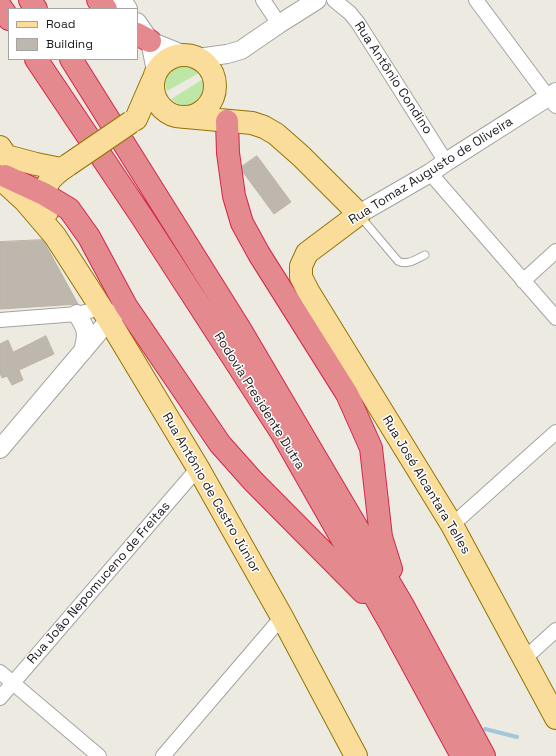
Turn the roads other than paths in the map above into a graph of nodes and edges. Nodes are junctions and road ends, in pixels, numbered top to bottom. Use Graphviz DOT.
graph roads {
  1 [pos="98,0"];
  2 [pos="263,0"];
  3 [pos="317,0"];
  4 [pos="334,0"];
  5 [pos="476,0"];
  6 [pos="0,6"];
  7 [pos="105,8"];
  8 [pos="8,18"];
  9 [pos="138,24"];
  10 [pos="279,24"];
  11 [pos="144,38"];
  12 [pos="192,56"];
  13 [pos="37,60"];
  14 [pos="72,60"];
  15 [pos="155,76"];
  16 [pos="215,80"];
  17 [pos="553,99"];
  18 [pos="178,116"];
  19 [pos="227,120"];
  20 [pos="134,121"];
  21 [pos="0,147"];
  22 [pos="446,162"];
  23 [pos="61,169"];
  24 [pos="430,173"];
  25 [pos="2,177"];
  26 [pos="44,194"];
  27 [pos="359,214"];
  28 [pos="55,236"];
  29 [pos="556,251"];
  30 [pos="307,253"];
  31 [pos="425,255"];
  32 [pos="523,281"];
  33 [pos="126,306"];
  34 [pos="77,314"];
  35 [pos="105,314"];
  36 [pos="556,318"];
  37 [pos="0,320"];
  38 [pos="83,351"];
  39 [pos="556,432"];
  40 [pos="0,449"];
  41 [pos="198,468"];
  42 [pos="452,525"];
  43 [pos="402,604"];
  44 [pos="282,617"];
  45 [pos="390,623"];
  46 [pos="556,630"];
  47 [pos="524,659"];
  48 [pos="0,672"];
  49 [pos="13,683"];
  50 [pos="0,698"];
  51 [pos="556,718"];
  52 [pos="99,756"];
  53 [pos="163,756"];
  54 [pos="356,756"];
  55 [pos="462,756"];
  56 [pos="484,756"];
  1 -- 7 [label="highway"];
  2 -- 10 [label="street"];
  3 -- 10 [label="street"];
  4 -- 22 [label="street, Rua Antônio Condino"];
  5 -- 17 [label="street"];
  6 -- 8 [label="highway"];
  9 -- 11 [label="street"];
  10 -- 12 [label="street"];
  11 -- 12 [label="street"];
  11 -- 15 [label="street"];
  12 -- 15 [label="main road"];
  12 -- 16 [label="main road"];
  13 -- 45 [label="highway, Rodovia Presidente Dutra"];
  14 -- 43 [label="highway, Rodovia Presidente Dutra"];
  15 -- 18 [label="main road"];
  15 -- 20 [label="main road"];
  16 -- 18 [label="main road"];
  16 -- 19 [label="main road"];
  17 -- 22 [label="street, Rua Tomaz Augusto de Oliveira"];
  18 -- 19 [label="main road"];
  18 -- 20 [label="main road"];
  19 -- 27 [label="main road"];
  19 -- 43 [label="highway"];
  20 -- 23 [label="main road, bridge"];
  21 -- 23 [label="main road"];
  22 -- 24 [label="street, Rua Tomaz Augusto de Oliveira"];
  23 -- 25 [label="main road"];
  23 -- 26 [label="main road"];
  24 -- 27 [label="street, Rua Tomaz Augusto de Oliveira"];
  24 -- 32 [label="street"];
  25 -- 26 [label="highway"];
  25 -- 28 [label="main road"];
  26 -- 28 [label="main road"];
  26 -- 33 [label="highway"];
  27 -- 30 [label="main road, Rua Tomaz Augusto de Oliveira"];
  27 -- 31 [label="lane"];
  28 -- 35 [label="main road, Rua Antônio de Castro Júnior"];
  29 -- 32 [label="street"];
  30 -- 42 [label="main road, Rua José Alcantara Telles"];
  32 -- 36 [label="street"];
  33 -- 35 [label="street"];
  33 -- 45 [label="highway"];
  34 -- 35 [label="street"];
  34 -- 37 [label="street"];
  34 -- 38 [label="street"];
  35 -- 38 [label="street"];
  35 -- 41 [label="main road, Rua Antônio de Castro Júnior"];
  38 -- 40 [label="street"];
  39 -- 42 [label="street"];
  41 -- 44 [label="main road, Rua Antônio de Castro Júnior"];
  41 -- 49 [label="street, Rua João Nepomuceno de Freitas"];
  42 -- 47 [label="main road, Rua José Alcantara Telles"];
  43 -- 56 [label="highway, Rodovia Presidente Dutra"];
  44 -- 53 [label="street"];
  44 -- 54 [label="main road, Rua Antônio de Castro Júnior"];
  45 -- 55 [label="highway, Rodovia Presidente Dutra"];
  46 -- 47 [label="street"];
  47 -- 51 [label="main road, Rua José Alcantara Telles"];
  48 -- 49 [label="street"];
  49 -- 50 [label="street, Rua João Nepomuceno de Freitas"];
  49 -- 52 [label="street"];
}
